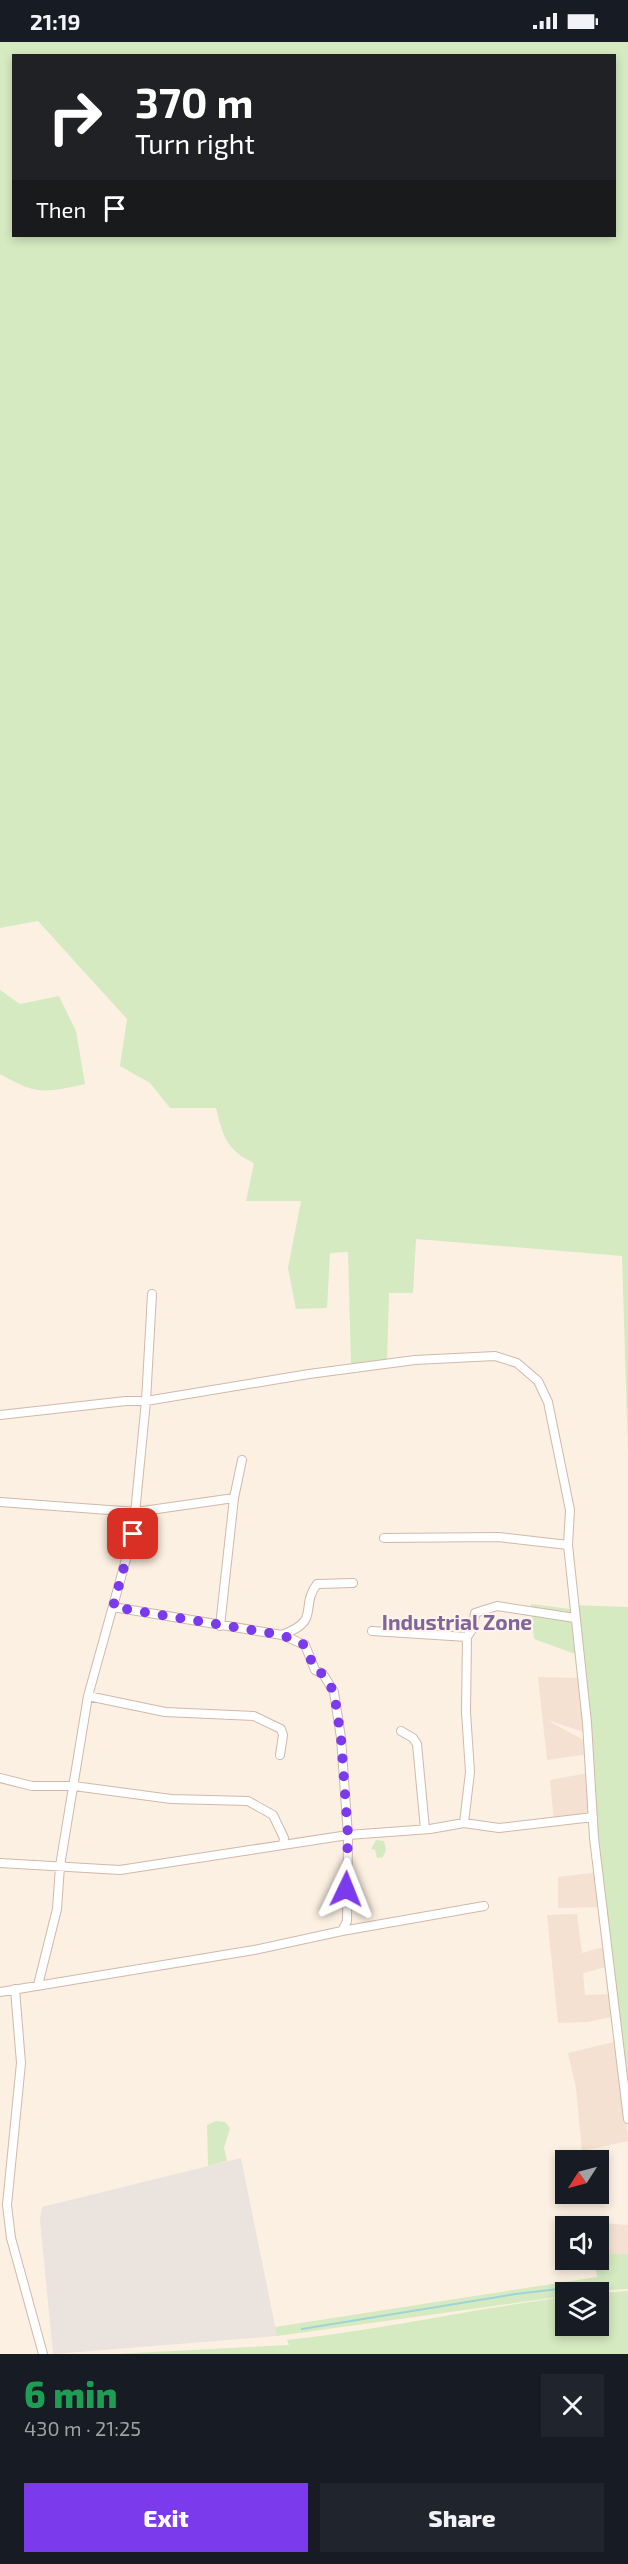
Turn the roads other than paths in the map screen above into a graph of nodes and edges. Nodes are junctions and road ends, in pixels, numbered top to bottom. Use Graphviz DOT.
graph roads {
  1 [pos="152,1294"];
  2 [pos="146,1401"];
  3 [pos="0,1415"];
  4 [pos="242,1460"];
  5 [pos="234,1498"];
  6 [pos="0,1502"];
  7 [pos="136,1512"];
  8 [pos="384,1538"];
  9 [pos="568,1545"];
  10 [pos="352,1583"];
  11 [pos="113,1607"];
  12 [pos="575,1618"];
  13 [pos="220,1626"];
  14 [pos="372,1631"];
  15 [pos="282,1635"];
  16 [pos="467,1637"];
  17 [pos="88,1695"];
  18 [pos="401,1731"];
  19 [pos="280,1755"];
  20 [pos="0,1778"];
  21 [pos="74,1786"];
  22 [pos="593,1817"];
  23 [pos="464,1823"];
  24 [pos="425,1829"];
  25 [pos="348,1835"];
  26 [pos="283,1844"];
  27 [pos="0,1863"];
  28 [pos="60,1866"];
  29 [pos="484,1906"];
  30 [pos="342,1931"];
  31 [pos="38,1985"];
  32 [pos="15,1989"];
  33 [pos="0,1992"];
  34 [pos="628,2119"];
  35 [pos="4,2206"];
  36 [pos="43,2354"];
  1 -- 2 [label="street"];
  2 -- 3 [label="street"];
  2 -- 7 [label="street"];
  2 -- 9 [label="street"];
  4 -- 5 [label="street"];
  5 -- 7 [label="street"];
  5 -- 13 [label="street"];
  6 -- 7 [label="street"];
  7 -- 11 [label="street"];
  8 -- 9 [label="street"];
  9 -- 12 [label="street"];
  10 -- 15 [label="street"];
  11 -- 13 [label="street"];
  11 -- 17 [label="street"];
  12 -- 16 [label="street"];
  12 -- 22 [label="street"];
  13 -- 15 [label="street"];
  14 -- 16 [label="street"];
  15 -- 25 [label="street"];
  16 -- 23 [label="street"];
  17 -- 19 [label="street"];
  17 -- 21 [label="street"];
  18 -- 24 [label="street"];
  20 -- 21 [label="street"];
  21 -- 26 [label="street"];
  21 -- 28 [label="street"];
  22 -- 23 [label="street"];
  22 -- 34 [label="street"];
  23 -- 24 [label="street"];
  24 -- 25 [label="street"];
  25 -- 26 [label="street"];
  25 -- 30 [label="street"];
  26 -- 28 [label="street"];
  27 -- 28 [label="street"];
  28 -- 31 [label="street"];
  29 -- 30 [label="street"];
  30 -- 31 [label="street"];
  31 -- 32 [label="street"];
  32 -- 33 [label="street"];
  32 -- 35 [label="street"];
  35 -- 36 [label="street"];
}
